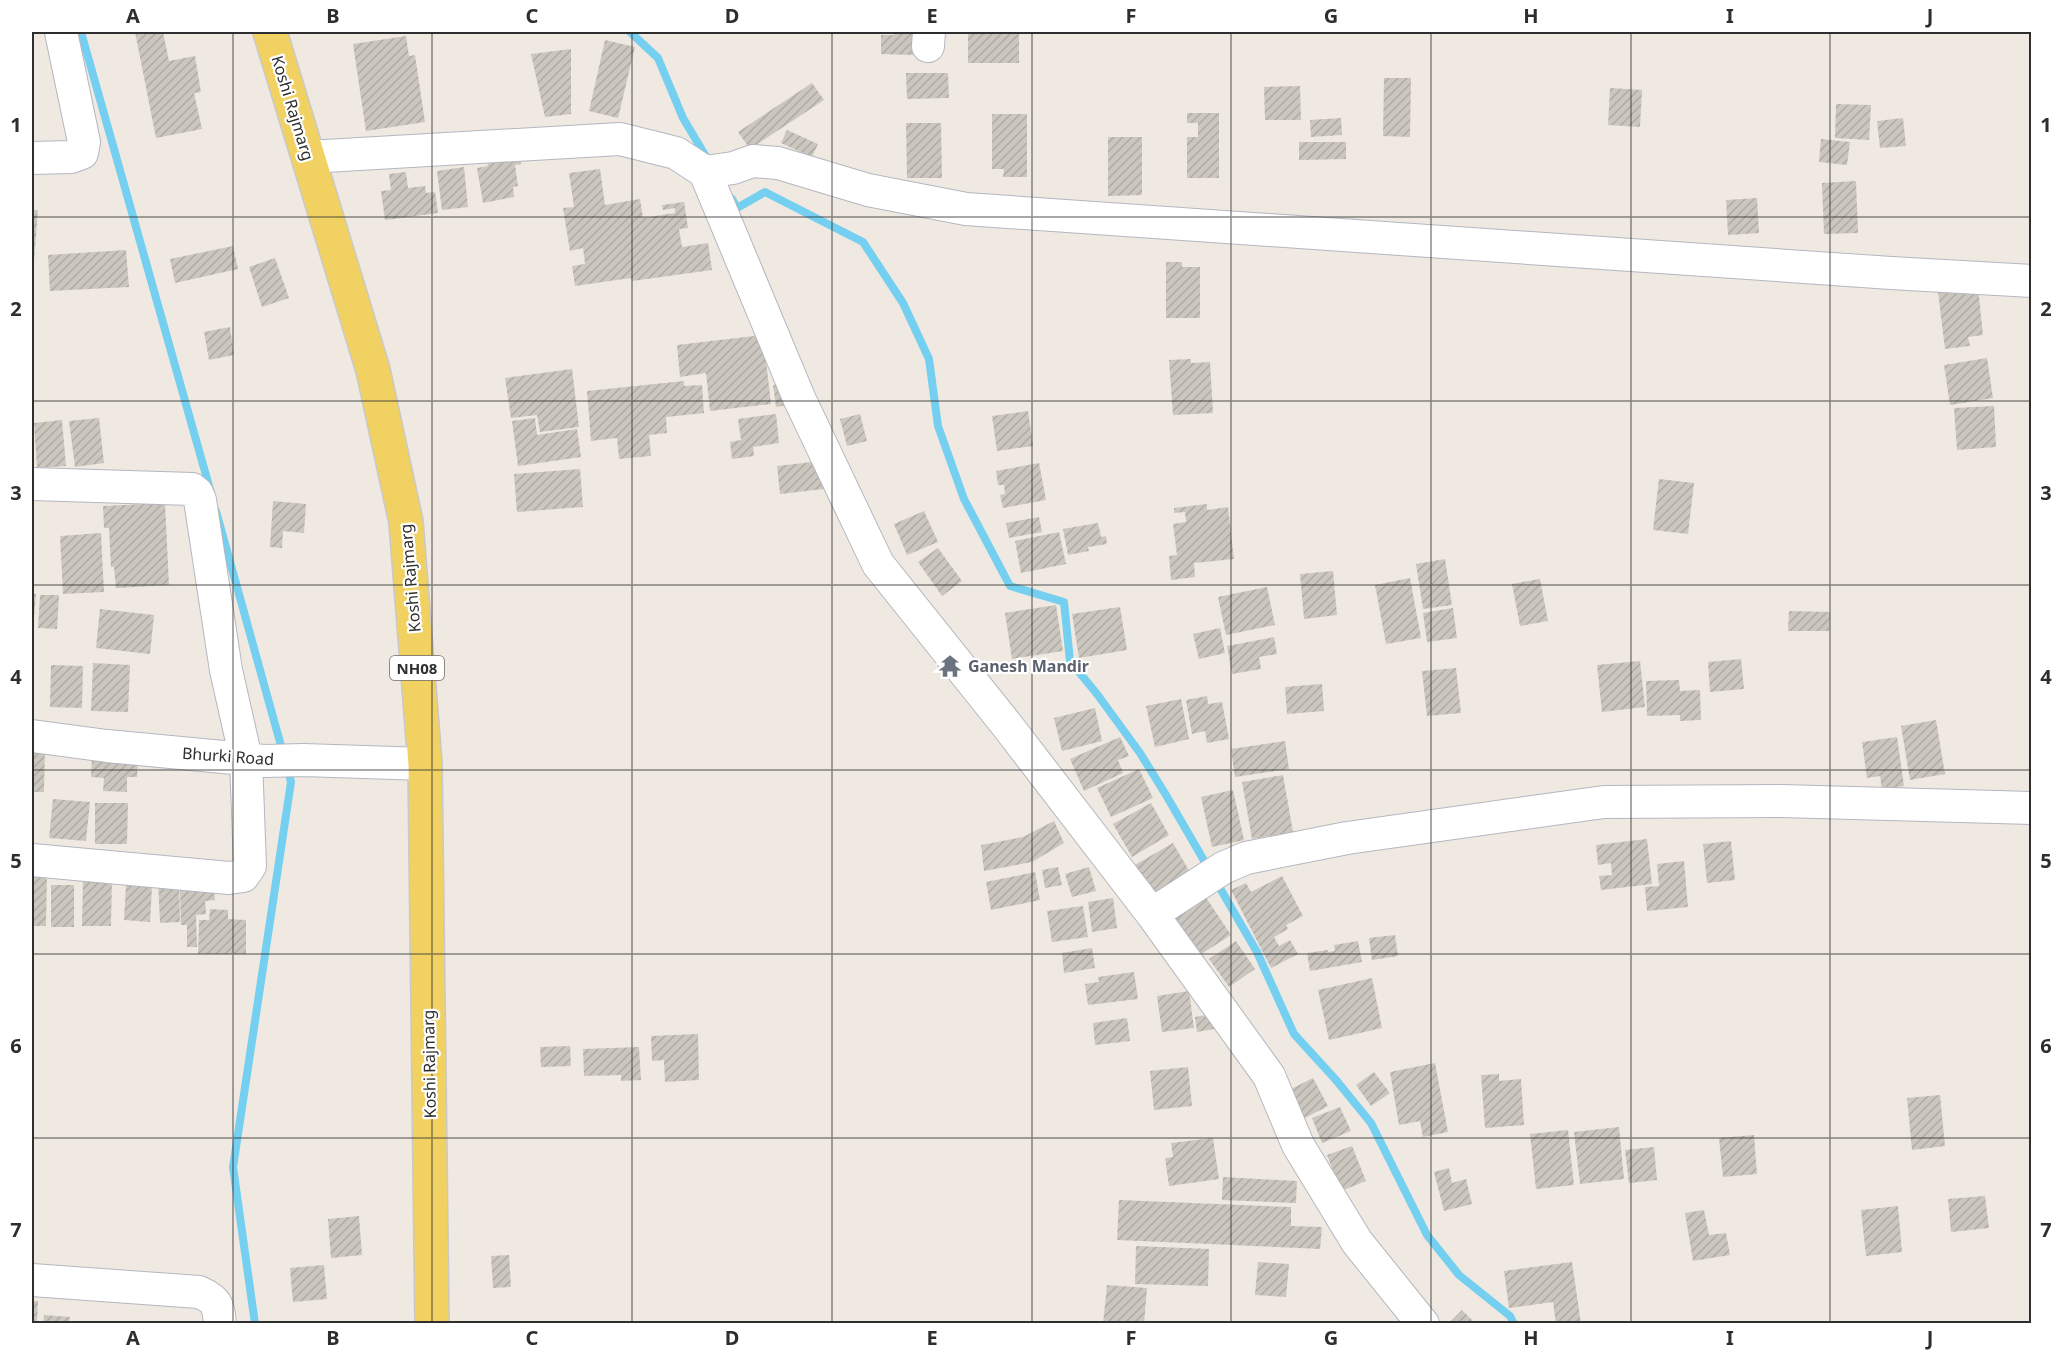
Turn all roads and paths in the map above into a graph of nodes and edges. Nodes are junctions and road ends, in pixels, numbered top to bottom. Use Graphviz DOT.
graph roads {
  1 [pos="61,32"];
  2 [pos="270,32"];
  3 [pos="309,157"];
  4 [pos="32,158"];
  5 [pos="716,171"];
  6 [pos="2031,281"];
  7 [pos="32,484"];
  8 [pos="32,736"];
  9 [pos="255,760"];
  10 [pos="424,764"];
  11 [pos="2031,808"];
  12 [pos="32,860"];
  13 [pos="1152,914"];
  14 [pos="32,1280"];
  15 [pos="220,1323"];
  16 [pos="432,1323"];
  17 [pos="1423,1323"];
  1 -- 4 [label="street"];
  2 -- 3 [label="main road, Koshi Rajmarg / NH08"];
  3 -- 5 [label="street"];
  3 -- 10 [label="main road, Koshi Rajmarg / NH08"];
  5 -- 6 [label="street"];
  5 -- 13 [label="street"];
  7 -- 9 [label="street"];
  8 -- 9 [label="street, Bhurki Road"];
  9 -- 10 [label="street, Bhurki Road"];
  9 -- 12 [label="street"];
  10 -- 16 [label="main road, Koshi Rajmarg / NH08"];
  11 -- 13 [label="street"];
  13 -- 17 [label="street"];
  14 -- 15 [label="street"];
}
